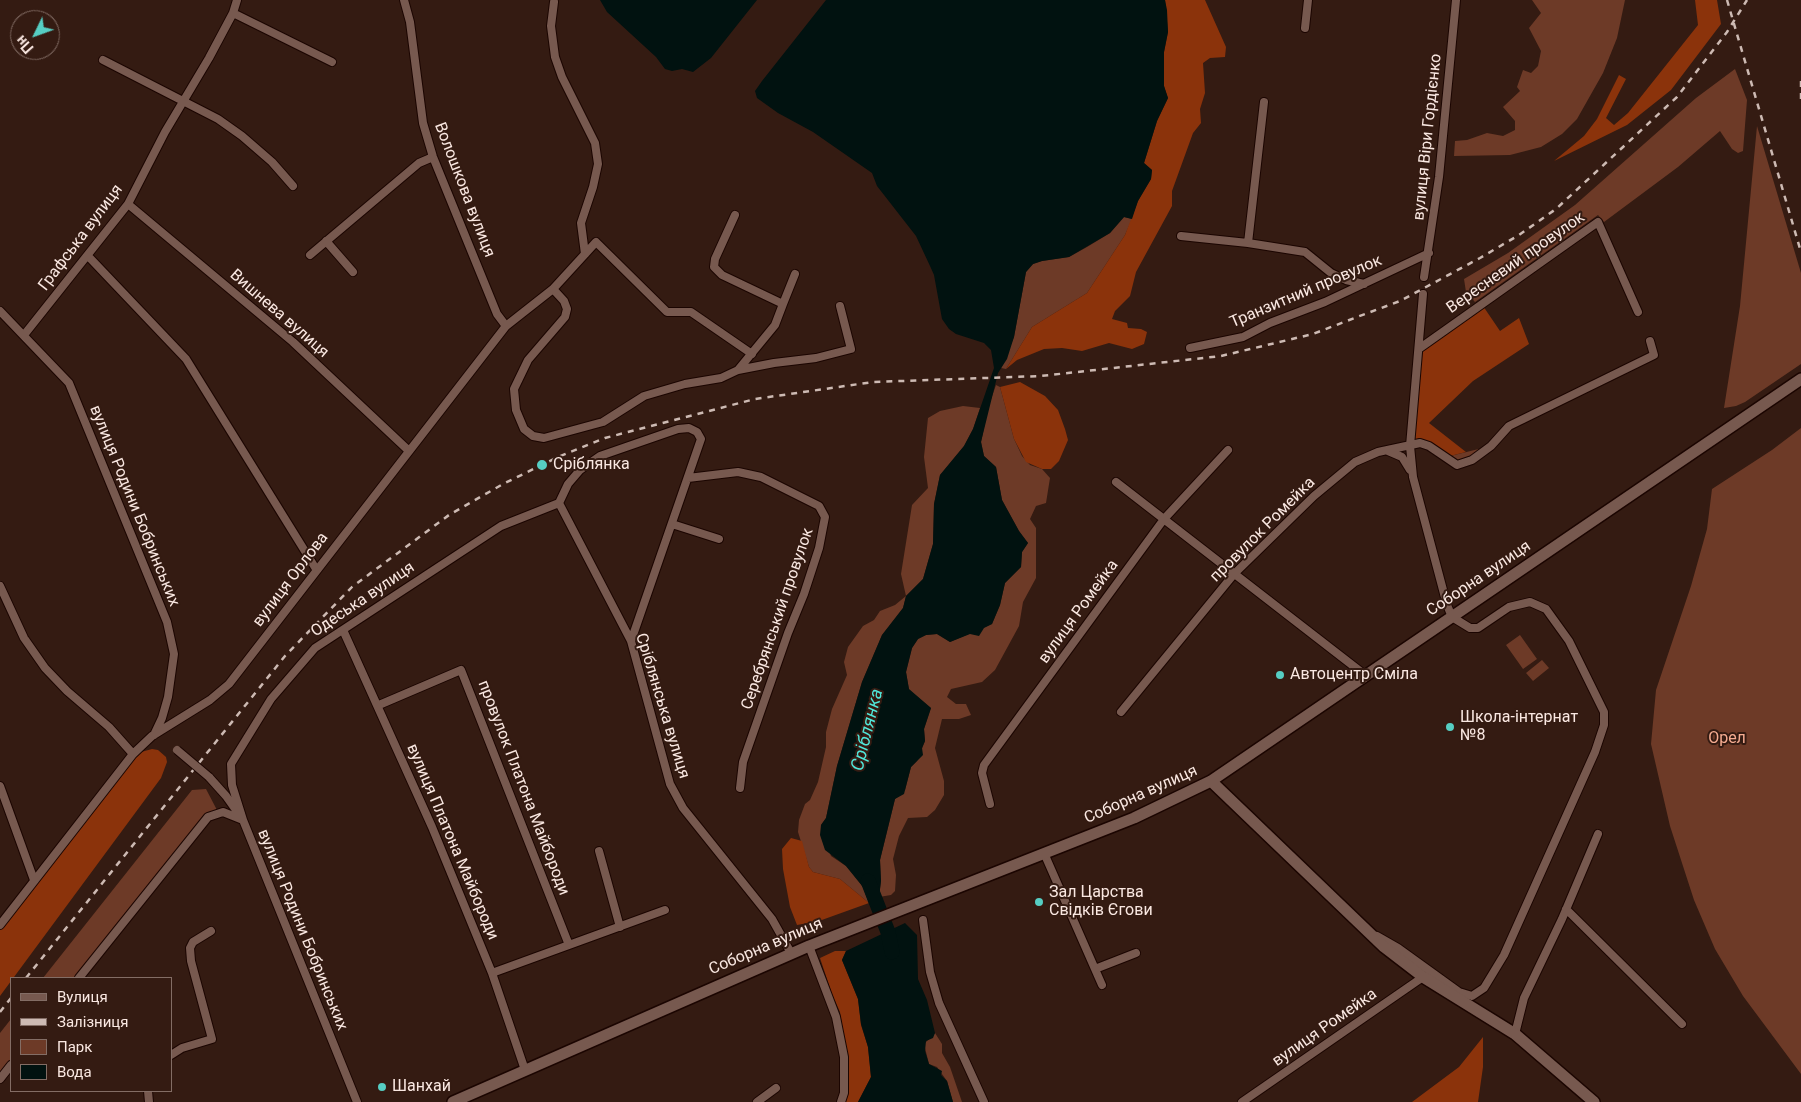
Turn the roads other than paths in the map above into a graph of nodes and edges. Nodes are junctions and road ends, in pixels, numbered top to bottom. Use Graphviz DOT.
graph roads {
  1 [pos="237,0"];
  2 [pos="404,0"];
  3 [pos="1308,0"];
  4 [pos="1456,0"];
  5 [pos="554,2"];
  6 [pos="233,13"];
  7 [pos="1305,28"];
  8 [pos="103,60"];
  9 [pos="332,62"];
  10 [pos="182,101"];
  11 [pos="1264,102"];
  12 [pos="433,157"];
  13 [pos="293,186"];
  14 [pos="128,204"];
  15 [pos="735,215"];
  16 [pos="1181,236"];
  17 [pos="326,241"];
  18 [pos="1248,243"];
  19 [pos="1429,253"];
  20 [pos="585,254"];
  21 [pos="310,255"];
  22 [pos="88,256"];
  23 [pos="352,272"];
  24 [pos="795,274"];
  25 [pos="1424,277"];
  26 [pos="1364,284"];
  27 [pos="552,289"];
  28 [pos="1423,294"];
  29 [pos="783,304"];
  30 [pos="840,306"];
  31 [pos="0,311"];
  32 [pos="1638,312"];
  33 [pos="506,326"];
  34 [pos="24,335"];
  35 [pos="1650,341"];
  36 [pos="1190,348"];
  37 [pos="1420,348"];
  38 [pos="752,354"];
  39 [pos="738,370"];
  40 [pos="1801,379"];
  41 [pos="1410,446"];
  42 [pos="408,450"];
  43 [pos="1228,450"];
  44 [pos="1386,450"];
  45 [pos="1413,477"];
  46 [pos="688,478"];
  47 [pos="1116,482"];
  48 [pos="559,504"];
  49 [pos="1164,519"];
  50 [pos="672,524"];
  51 [pos="719,539"];
  52 [pos="316,569"];
  53 [pos="1234,574"];
  54 [pos="0,586"];
  55 [pos="1452,617"];
  56 [pos="343,630"];
  57 [pos="631,641"];
  58 [pos="1365,675"];
  59 [pos="379,706"];
  60 [pos="1122,712"];
  61 [pos="152,736"];
  62 [pos="177,750"];
  63 [pos="133,754"];
  64 [pos="1211,782"];
  65 [pos="0,786"];
  66 [pos="740,788"];
  67 [pos="990,804"];
  68 [pos="243,820"];
  69 [pos="1598,834"];
  70 [pos="599,851"];
  71 [pos="1044,853"];
  72 [pos="34,880"];
  73 [pos="1566,909"];
  74 [pos="666,910"];
  75 [pos="923,920"];
  76 [pos="0,925"];
  77 [pos="620,927"];
  78 [pos="211,930"];
  79 [pos="1367,931"];
  80 [pos="569,945"];
  81 [pos="809,946"];
  82 [pos="791,953"];
  83 [pos="1136,953"];
  84 [pos="1095,969"];
  85 [pos="492,973"];
  86 [pos="80,977"];
  87 [pos="1423,977"];
  88 [pos="1102,985"];
  89 [pos="1682,1024"];
  90 [pos="1513,1032"];
  91 [pos="172,1054"];
  92 [pos="10,1066"];
  93 [pos="525,1070"];
  94 [pos="0,1079"];
  95 [pos="776,1088"];
  96 [pos="357,1102"];
  97 [pos="453,1102"];
  98 [pos="757,1102"];
  99 [pos="841,1102"];
  100 [pos="984,1102"];
  101 [pos="1242,1102"];
  102 [pos="1594,1102"];
  1 -- 6 [label="street, Графська вулиця"];
  2 -- 12 [label="street, Волошкова вулиця"];
  3 -- 7 [label="street"];
  4 -- 19 [label="street, вулиця Віри Гордієнко"];
  5 -- 20 [label="street"];
  6 -- 9 [label="street"];
  6 -- 10 [label="street, Графська вулиця"];
  8 -- 10 [label="street"];
  10 -- 13 [label="street"];
  10 -- 14 [label="street, Графська вулиця"];
  11 -- 18 [label="street"];
  12 -- 17 [label="street"];
  12 -- 33 [label="street, Волошкова вулиця"];
  14 -- 22 [label="street, Графська вулиця"];
  14 -- 42 [label="street, Вишнева вулиця"];
  15 -- 29 [label="street"];
  16 -- 18 [label="street"];
  17 -- 21 [label="street"];
  17 -- 23 [label="street"];
  18 -- 26 [label="street"];
  19 -- 25 [label="street, вулиця Віри Гордієнко"];
  19 -- 26 [label="street, Транзитний провулок"];
  20 -- 27 [label="street, вулиця Орлова"];
  20 -- 38 [label="street, вулиця Орлова"];
  22 -- 34 [label="street, Графська вулиця"];
  22 -- 52 [label="street"];
  24 -- 29 [label="street"];
  26 -- 36 [label="street, Транзитний провулок"];
  27 -- 33 [label="street, вулиця Орлова"];
  27 -- 39 [label="street"];
  28 -- 37 [label="street"];
  29 -- 38 [label="street"];
  30 -- 39 [label="street"];
  31 -- 34 [label="street, вулиця Родини Бобринських"];
  32 -- 37 [label="street, Вересневий провулок"];
  33 -- 42 [label="street, вулиця Орлова"];
  34 -- 61 [label="street, вулиця Родини Бобринських"];
  35 -- 41 [label="street, провулок Ромейка"];
  37 -- 41 [label="street"];
  38 -- 39 [label="street"];
  40 -- 55 [label="main road, Соборна вулиця"];
  41 -- 44 [label="street, провулок Ромейка"];
  41 -- 45 [label="street"];
  42 -- 52 [label="street, вулиця Орлова"];
  43 -- 49 [label="street, вулиця Ромейка"];
  44 -- 45 [label="street"];
  44 -- 53 [label="street, провулок Ромейка"];
  45 -- 55 [label="street"];
  46 -- 48 [label="street"];
  46 -- 50 [label="street"];
  46 -- 66 [label="street, Серебрянський провулок"];
  47 -- 49 [label="street"];
  48 -- 56 [label="street, Одеська вулиця"];
  48 -- 57 [label="street, Сріблянська вулиця"];
  49 -- 53 [label="street"];
  49 -- 67 [label="street, вулиця Ромейка"];
  50 -- 51 [label="street"];
  50 -- 57 [label="street"];
  52 -- 61 [label="street, вулиця Орлова"];
  53 -- 58 [label="street"];
  53 -- 60 [label="street, провулок Ромейка"];
  54 -- 63 [label="street"];
  55 -- 58 [label="main road, Соборна вулиця"];
  55 -- 79 [label="street"];
  56 -- 59 [label="street, вулиця Платона Майбороди"];
  56 -- 68 [label="street, Одеська вулиця"];
  57 -- 82 [label="street, Сріблянська вулиця"];
  58 -- 64 [label="main road, Соборна вулиця"];
  59 -- 80 [label="street, провулок Платона Майбороди"];
  59 -- 85 [label="street, вулиця Платона Майбороди"];
  61 -- 63 [label="street, вулиця Орлова"];
  62 -- 68 [label="street, вулиця Родини Бобринських, bridge"];
  63 -- 72 [label="street, вулиця Орлова"];
  64 -- 71 [label="main road, Соборна вулиця"];
  64 -- 79 [label="main road"];
  65 -- 72 [label="street"];
  68 -- 86 [label="street"];
  68 -- 96 [label="street, вулиця Родини Бобринських"];
  69 -- 73 [label="street"];
  70 -- 77 [label="street"];
  71 -- 81 [label="main road, Соборна вулиця"];
  71 -- 84 [label="street"];
  72 -- 76 [label="street, вулиця Орлова"];
  73 -- 89 [label="street"];
  73 -- 90 [label="street"];
  74 -- 77 [label="street"];
  75 -- 100 [label="street"];
  77 -- 80 [label="street"];
  78 -- 91 [label="street"];
  79 -- 87 [label="main road"];
  80 -- 85 [label="street"];
  81 -- 82 [label="main road, Соборна вулиця"];
  81 -- 99 [label="street"];
  82 -- 93 [label="main road, Соборна вулиця"];
  83 -- 84 [label="street"];
  84 -- 88 [label="street"];
  85 -- 93 [label="street, вулиця Платона Майбороди"];
  87 -- 90 [label="main road"];
  87 -- 101 [label="street, вулиця Ромейка"];
  90 -- 102 [label="main road"];
  92 -- 94 [label="street"];
  93 -- 97 [label="main road, Соборна вулиця"];
  95 -- 98 [label="street"];
}
